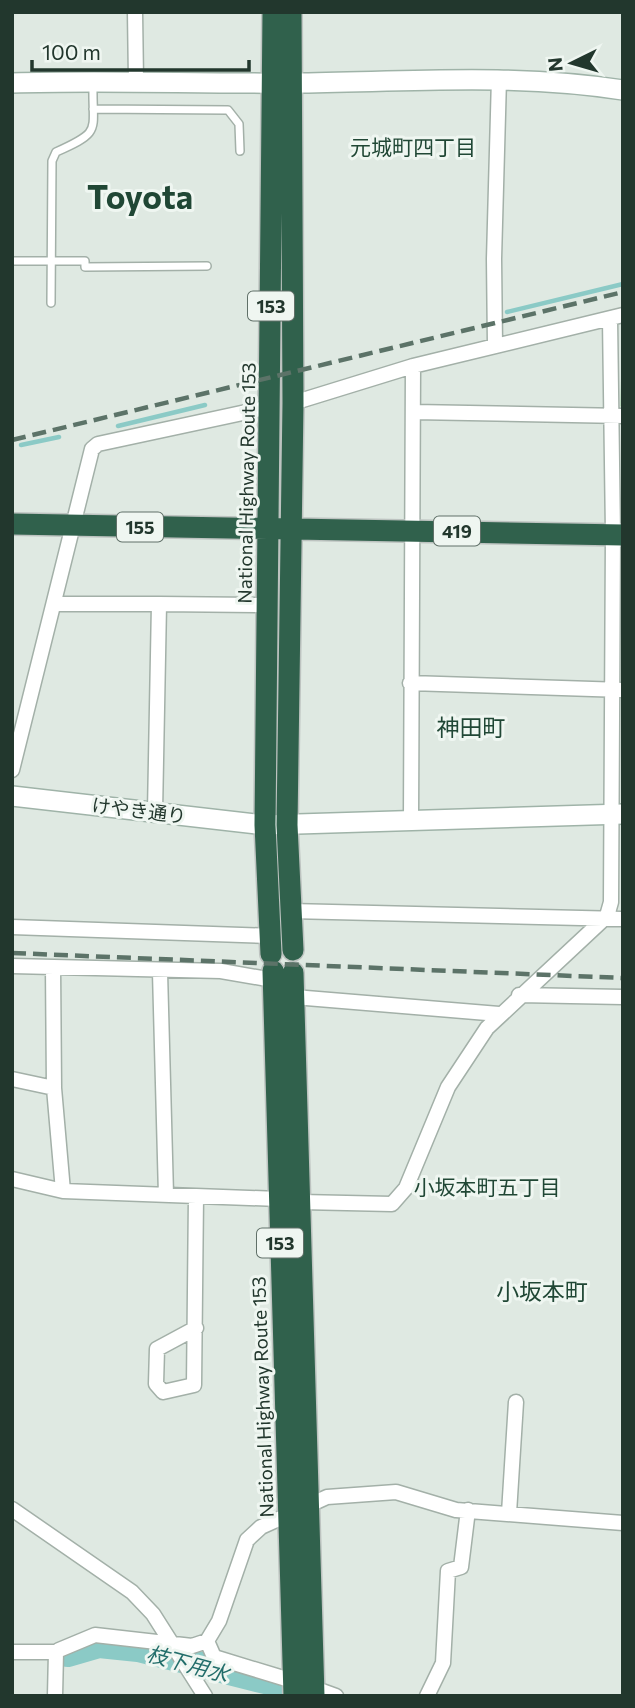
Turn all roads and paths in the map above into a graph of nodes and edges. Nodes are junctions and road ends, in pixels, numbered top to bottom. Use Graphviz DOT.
graph roads {
  1 [pos="135,12"];
  2 [pos="273,12"];
  3 [pos="291,12"];
  4 [pos="499,78"];
  5 [pos="93,81"];
  6 [pos="136,81"];
  7 [pos="12,83"];
  8 [pos="281,83"];
  9 [pos="623,90"];
  10 [pos="93,109"];
  11 [pos="240,151"];
  12 [pos="12,261"];
  13 [pos="52,261"];
  14 [pos="207,266"];
  15 [pos="51,303"];
  16 [pos="616,317"];
  17 [pos="495,346"];
  18 [pos="413,366"];
  19 [pos="293,403"];
  20 [pos="270,407"];
  21 [pos="414,412"];
  22 [pos="617,416"];
  23 [pos="12,524"];
  24 [pos="72,525"];
  25 [pos="267,529"];
  26 [pos="291,530"];
  27 [pos="411,530"];
  28 [pos="618,534"];
  29 [pos="55,604"];
  30 [pos="159,604"];
  31 [pos="267,605"];
  32 [pos="410,682"];
  33 [pos="616,689"];
  34 [pos="12,770"];
  35 [pos="12,796"];
  36 [pos="155,812"];
  37 [pos="616,814"];
  38 [pos="411,820"];
  39 [pos="265,825"];
  40 [pos="287,825"];
  41 [pos="290,911"];
  42 [pos="607,916"];
  43 [pos="623,919"];
  44 [pos="12,927"];
  45 [pos="293,950"];
  46 [pos="276,963"];
  47 [pos="12,965"];
  48 [pos="53,967"];
  49 [pos="160,972"];
  50 [pos="519,995"];
  51 [pos="294,997"];
  52 [pos="623,997"];
  53 [pos="499,1014"];
  54 [pos="12,1079"];
  55 [pos="54,1088"];
  56 [pos="12,1179"];
  57 [pos="63,1191"];
  58 [pos="166,1195"];
  59 [pos="196,1196"];
  60 [pos="290,1200"];
  61 [pos="196,1328"];
  62 [pos="516,1402"];
  63 [pos="308,1505"];
  64 [pos="12,1509"];
  65 [pos="468,1510"];
  66 [pos="509,1513"];
  67 [pos="289,1516"];
  68 [pos="623,1523"];
  69 [pos="207,1641"];
  70 [pos="174,1644"];
  71 [pos="12,1652"];
  72 [pos="56,1654"];
  73 [pos="192,1674"];
  74 [pos="304,1689"];
  75 [pos="55,1696"];
  76 [pos="189,1696"];
  77 [pos="205,1696"];
  78 [pos="337,1696"];
  79 [pos="426,1696"];
  1 -- 6 [label="street"];
  2 -- 8 [label="highway, National Highway Route 153 / 153"];
  3 -- 8 [label="highway, National Highway Route 153 / 153"];
  4 -- 8 [label="street"];
  4 -- 9 [label="street"];
  4 -- 17 [label="street"];
  5 -- 6 [label="street"];
  5 -- 7 [label="street"];
  5 -- 10 [label="lane"];
  6 -- 8 [label="street"];
  8 -- 19 [label="highway, National Highway Route 153 / 153"];
  8 -- 20 [label="highway, National Highway Route 153 / 153"];
  10 -- 11 [label="lane"];
  10 -- 13 [label="lane"];
  12 -- 13 [label="lane"];
  13 -- 14 [label="lane"];
  13 -- 15 [label="lane"];
  16 -- 17 [label="street"];
  16 -- 22 [label="street"];
  17 -- 18 [label="street"];
  18 -- 19 [label="street"];
  18 -- 21 [label="street"];
  19 -- 26 [label="highway, National Highway Route 153 / 153"];
  20 -- 24 [label="street"];
  20 -- 25 [label="highway, National Highway Route 153 / 153"];
  21 -- 22 [label="street"];
  21 -- 27 [label="street"];
  22 -- 28 [label="street"];
  23 -- 24 [label="highway, 155"];
  24 -- 25 [label="highway, 155"];
  24 -- 29 [label="street"];
  25 -- 26 [label="highway, 155"];
  25 -- 31 [label="highway, National Highway Route 153 / 153"];
  26 -- 27 [label="highway, 419"];
  26 -- 40 [label="highway, National Highway Route 153 / 153"];
  27 -- 28 [label="highway, 419"];
  27 -- 32 [label="street"];
  28 -- 33 [label="street"];
  29 -- 30 [label="street"];
  29 -- 34 [label="street"];
  30 -- 31 [label="street"];
  30 -- 36 [label="street"];
  31 -- 39 [label="highway, National Highway Route 153 / 153"];
  32 -- 33 [label="street"];
  32 -- 38 [label="street"];
  33 -- 37 [label="street"];
  35 -- 36 [label="street, けやき通り"];
  36 -- 39 [label="street, けやき通り"];
  37 -- 38 [label="street, けやき通り"];
  37 -- 42 [label="street"];
  38 -- 40 [label="street, けやき通り"];
  39 -- 40 [label="street, けやき通り"];
  39 -- 46 [label="highway, National Highway Route 153 / 153"];
  40 -- 41 [label="highway, National Highway Route 153 / 153"];
  41 -- 42 [label="street"];
  41 -- 45 [label="highway, National Highway Route 153 / 153"];
  42 -- 43 [label="street"];
  42 -- 50 [label="street"];
  44 -- 46 [label="street"];
  46 -- 49 [label="street"];
  46 -- 51 [label="highway, National Highway Route 153 / 153"];
  46 -- 60 [label="highway, National Highway Route 153 / 153"];
  47 -- 48 [label="street"];
  48 -- 49 [label="street"];
  48 -- 55 [label="street"];
  49 -- 58 [label="street"];
  50 -- 52 [label="street"];
  50 -- 53 [label="street"];
  51 -- 53 [label="street"];
  51 -- 60 [label="highway, National Highway Route 153 / 153"];
  53 -- 60 [label="street"];
  54 -- 55 [label="street"];
  55 -- 57 [label="street"];
  56 -- 57 [label="street"];
  57 -- 58 [label="street"];
  58 -- 59 [label="street"];
  59 -- 60 [label="street"];
  59 -- 61 [label="street"];
  60 -- 63 [label="highway, National Highway Route 153 / 153"];
  60 -- 67 [label="highway, National Highway Route 153 / 153"];
  61 -- 61 [label="street"];
  62 -- 66 [label="street"];
  63 -- 65 [label="street"];
  63 -- 67 [label="street"];
  63 -- 74 [label="highway, National Highway Route 153 / 153"];
  64 -- 70 [label="street"];
  65 -- 66 [label="street"];
  65 -- 79 [label="street"];
  66 -- 68 [label="street"];
  67 -- 69 [label="street"];
  67 -- 74 [label="highway, National Highway Route 153 / 153"];
  69 -- 70 [label="street"];
  69 -- 74 [label="street"];
  70 -- 72 [label="street"];
  70 -- 73 [label="street"];
  71 -- 72 [label="street"];
  72 -- 75 [label="street"];
  73 -- 76 [label="street"];
  73 -- 77 [label="street"];
  74 -- 78 [label="street"];
}
